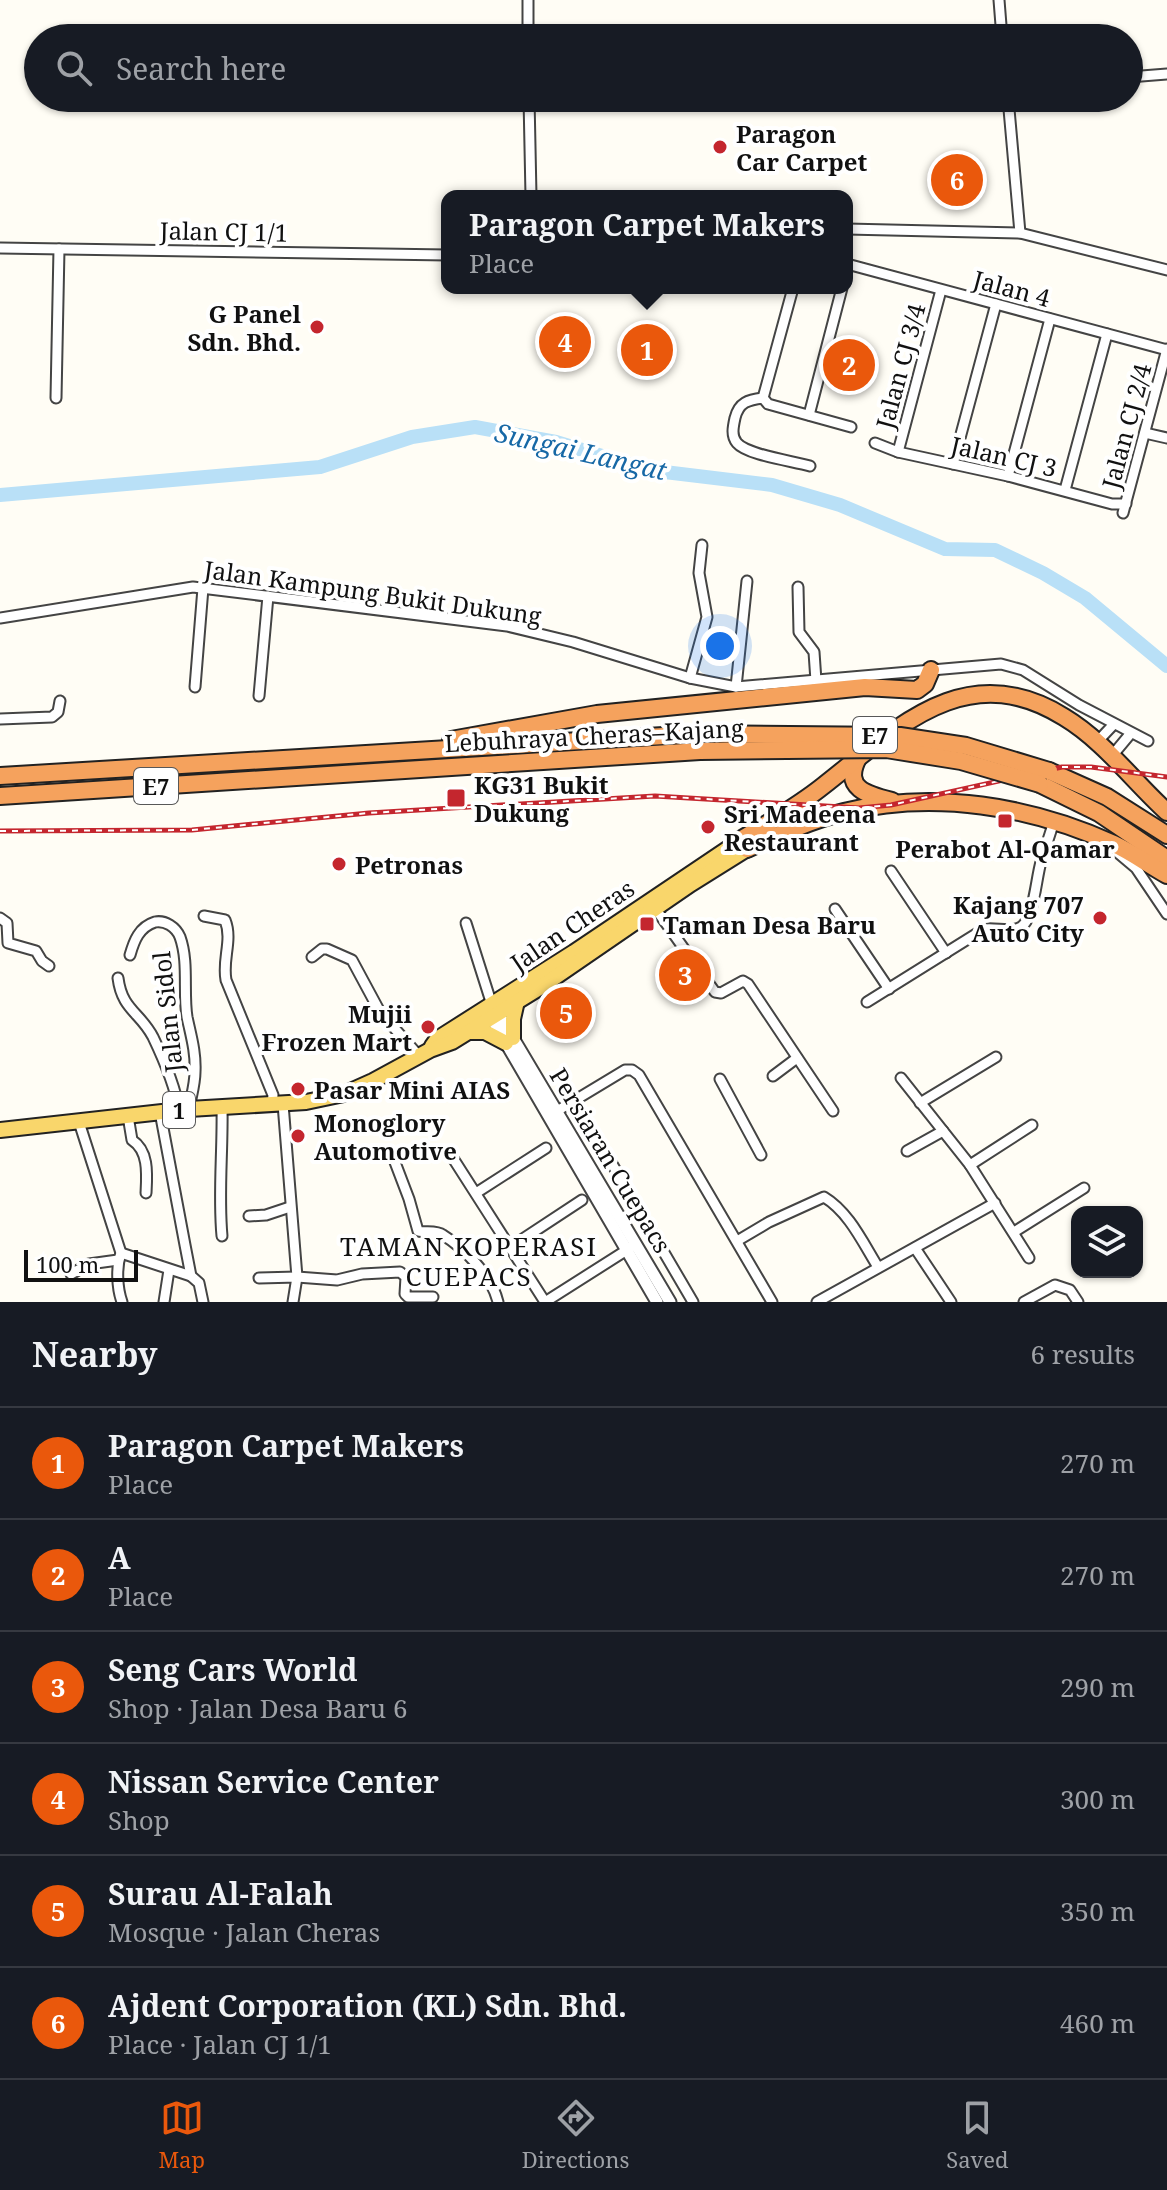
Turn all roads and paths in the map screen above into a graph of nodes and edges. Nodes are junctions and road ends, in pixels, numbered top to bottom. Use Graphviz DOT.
graph roads {
  1 [pos="528,0"];
  2 [pos="999,0"];
  3 [pos="528,24"];
  4 [pos="1001,24"];
  5 [pos="1167,74"];
  6 [pos="1143,76"];
  7 [pos="529,112"];
  8 [pos="1009,112"];
  9 [pos="531,190"];
  10 [pos="853,229"];
  11 [pos="1020,233"];
  12 [pos="0,248"];
  13 [pos="59,249"];
  14 [pos="441,255"];
  15 [pos="853,266"];
  16 [pos="1167,270"];
  17 [pos="941,290"];
  18 [pos="791,294"];
  19 [pos="840,294"];
  20 [pos="996,304"];
  21 [pos="1050,319"];
  22 [pos="1107,334"];
  23 [pos="1167,350"];
  24 [pos="56,398"];
  25 [pos="763,398"];
  26 [pos="809,415"];
  27 [pos="851,427"];
  28 [pos="1145,433"];
  29 [pos="1167,438"];
  30 [pos="875,443"];
  31 [pos="898,452"];
  32 [pos="953,464"];
  33 [pos="810,466"];
  34 [pos="1008,476"];
  35 [pos="1065,490"];
  36 [pos="1124,508"];
  37 [pos="702,545"];
  38 [pos="747,581"];
  39 [pos="798,587"];
  40 [pos="203,588"];
  41 [pos="268,596"];
  42 [pos="0,618"];
  43 [pos="931,670"];
  44 [pos="690,678"];
  45 [pos="816,681"];
  46 [pos="195,687"];
  47 [pos="736,687"];
  48 [pos="259,696"];
  49 [pos="60,701"];
  50 [pos="0,719"];
  51 [pos="1114,724"];
  52 [pos="1131,733"];
  53 [pos="1148,741"];
  54 [pos="1097,742"];
  55 [pos="375,753"];
  56 [pos="859,756"];
  57 [pos="1111,757"];
  58 [pos="3,776"];
  59 [pos="1045,778"];
  60 [pos="823,786"];
  61 [pos="3,796"];
  62 [pos="897,803"];
  63 [pos="844,812"];
  64 [pos="1167,812"];
  65 [pos="1054,821"];
  66 [pos="1167,835"];
  67 [pos="1097,837"];
  68 [pos="744,844"];
  69 [pos="1167,859"];
  70 [pos="891,871"];
  71 [pos="1167,875"];
  72 [pos="655,908"];
  73 [pos="835,909"];
  74 [pos="1167,914"];
  75 [pos="204,916"];
  76 [pos="0,918"];
  77 [pos="466,923"];
  78 [pos="946,953"];
  79 [pos="130,955"];
  80 [pos="312,957"];
  81 [pos="49,966"];
  82 [pos="118,978"];
  83 [pos="889,989"];
  84 [pos="517,1001"];
  85 [pos="867,1002"];
  86 [pos="494,1012"];
  87 [pos="466,1032"];
  88 [pos="510,1040"];
  89 [pos="424,1053"];
  90 [pos="996,1057"];
  91 [pos="797,1058"];
  92 [pos="773,1076"];
  93 [pos="901,1078"];
  94 [pos="720,1079"];
  95 [pos="574,1099"];
  96 [pos="920,1103"];
  97 [pos="277,1104"];
  98 [pos="222,1107"];
  99 [pos="184,1110"];
  100 [pos="557,1111"];
  101 [pos="833,1111"];
  102 [pos="160,1112"];
  103 [pos="128,1116"];
  104 [pos="79,1122"];
  105 [pos="1032,1125"];
  106 [pos="0,1130"];
  107 [pos="943,1131"];
  108 [pos="546,1148"];
  109 [pos="907,1151"];
  110 [pos="449,1152"];
  111 [pos="761,1155"];
  112 [pos="393,1157"];
  113 [pos="970,1165"];
  114 [pos="1084,1188"];
  115 [pos="146,1193"];
  116 [pos="476,1193"];
  117 [pos="582,1200"];
  118 [pos="995,1203"];
  119 [pos="290,1207"];
  120 [pos="249,1216"];
  121 [pos="1014,1232"];
  122 [pos="222,1236"];
  123 [pos="737,1241"];
  124 [pos="632,1247"];
  125 [pos="509,1248"];
  126 [pos="915,1248"];
  127 [pos="120,1256"];
  128 [pos="1029,1258"];
  129 [pos="878,1267"];
  130 [pos="169,1270"];
  131 [pos="71,1274"];
  132 [pos="191,1276"];
  133 [pos="297,1277"];
  134 [pos="259,1278"];
  135 [pos="433,1297"];
  136 [pos="122,1302"];
  137 [pos="164,1302"];
  138 [pos="203,1302"];
  139 [pos="293,1302"];
  140 [pos="498,1302"];
  141 [pos="545,1302"];
  142 [pos="657,1302"];
  143 [pos="670,1302"];
  144 [pos="693,1302"];
  145 [pos="772,1302"];
  146 [pos="819,1302"];
  147 [pos="951,1302"];
  148 [pos="1024,1302"];
  149 [pos="1078,1302"];
  1 -- 3 [label="street"];
  2 -- 4 [label="street"];
  5 -- 6 [label="street"];
  7 -- 9 [label="street"];
  8 -- 11 [label="street"];
  10 -- 11 [label="street"];
  11 -- 16 [label="street"];
  12 -- 13 [label="street, Jalan CJ 1/1"];
  13 -- 14 [label="street, Jalan CJ 1/1"];
  13 -- 24 [label="street"];
  15 -- 17 [label="street, Jalan 4"];
  17 -- 20 [label="street, Jalan 4"];
  17 -- 31 [label="street, Jalan CJ 3/4"];
  18 -- 25 [label="street"];
  19 -- 26 [label="street"];
  20 -- 21 [label="street, Jalan 4"];
  20 -- 32 [label="street"];
  21 -- 22 [label="street, Jalan 4"];
  21 -- 34 [label="street"];
  22 -- 23 [label="street, Jalan 4"];
  22 -- 35 [label="street"];
  23 -- 28 [label="street, Jalan CJ 2/4"];
  25 -- 26 [label="street"];
  25 -- 33 [label="street"];
  26 -- 27 [label="street"];
  28 -- 29 [label="street"];
  28 -- 36 [label="street, Jalan CJ 2/4"];
  30 -- 31 [label="street, Jalan CJ 3"];
  31 -- 32 [label="street, Jalan CJ 3"];
  32 -- 34 [label="street, Jalan CJ 3"];
  34 -- 35 [label="street, Jalan CJ 3"];
  35 -- 36 [label="street, Jalan CJ 3"];
  37 -- 44 [label="street"];
  38 -- 47 [label="street"];
  39 -- 45 [label="street"];
  40 -- 41 [label="street, Jalan Kampung Bukit Dukung"];
  40 -- 42 [label="street, Jalan Kampung Bukit Dukung"];
  40 -- 46 [label="street"];
  41 -- 44 [label="street, Jalan Kampung Bukit Dukung"];
  41 -- 48 [label="street"];
  43 -- 45 [label="street, Jalan Kampung Bukit Dukung"];
  43 -- 51 [label="street, Jalan Kampung Bukit Dukung"];
  43 -- 55 [label="highway"];
  44 -- 47 [label="street, Jalan Kampung Bukit Dukung"];
  45 -- 47 [label="street, Jalan Kampung Bukit Dukung"];
  49 -- 50 [label="street"];
  51 -- 52 [label="street, Jalan Kampung Bukit Dukung"];
  51 -- 54 [label="street"];
  52 -- 53 [label="street, Jalan Kampung Bukit Dukung"];
  52 -- 57 [label="street"];
  54 -- 56 [label="highway"];
  54 -- 57 [label="highway"];
  55 -- 58 [label="highway, Lebuhraya Cheras–Kajang / E7"];
  55 -- 59 [label="highway, Lebuhraya Cheras–Kajang / E7, bridge"];
  56 -- 60 [label="highway"];
  56 -- 62 [label="highway"];
  57 -- 64 [label="highway"];
  59 -- 61 [label="highway, Lebuhraya Cheras–Kajang / E7, bridge"];
  59 -- 66 [label="highway, Lebuhraya Cheras–Kajang / E7"];
  59 -- 69 [label="highway, Lebuhraya Cheras–Kajang / E7"];
  60 -- 63 [label="highway"];
  60 -- 68 [label="highway"];
  62 -- 63 [label="highway"];
  62 -- 65 [label="highway"];
  63 -- 68 [label="highway"];
  65 -- 67 [label="highway"];
  65 -- 78 [label="street"];
  67 -- 71 [label="highway"];
  67 -- 74 [label="street"];
  68 -- 72 [label="main road, Jalan Cheras / 1"];
  68 -- 86 [label="main road, Jalan Cheras / 1"];
  70 -- 78 [label="street"];
  72 -- 84 [label="main road, Jalan Cheras / 1"];
  72 -- 91 [label="street"];
  73 -- 83 [label="street"];
  75 -- 97 [label="street"];
  76 -- 81 [label="street"];
  77 -- 86 [label="street"];
  78 -- 83 [label="street"];
  79 -- 99 [label="street, Jalan Sidol"];
  80 -- 89 [label="street"];
  82 -- 99 [label="street"];
  83 -- 85 [label="street"];
  84 -- 86 [label="main road, Jalan Cheras / 1"];
  84 -- 88 [label="main road"];
  86 -- 87 [label="main road, Jalan Cheras / 1"];
  86 -- 88 [label="street, Persiaran Cuepacs"];
  86 -- 89 [label="main road, Jalan Cheras / 1"];
  87 -- 88 [label="main road"];
  87 -- 89 [label="main road, Jalan Cheras / 1"];
  88 -- 100 [label="street, Persiaran Cuepacs"];
  88 -- 124 [label="street, Persiaran Cuepacs"];
  89 -- 97 [label="main road, Jalan Cheras / 1"];
  90 -- 96 [label="street"];
  91 -- 92 [label="street"];
  91 -- 101 [label="street"];
  93 -- 96 [label="street"];
  94 -- 111 [label="street"];
  95 -- 100 [label="street"];
  95 -- 123 [label="street"];
  95 -- 144 [label="street"];
  96 -- 107 [label="street"];
  97 -- 98 [label="main road, Jalan Cheras / 1"];
  97 -- 119 [label="street"];
  98 -- 99 [label="main road, Jalan Cheras / 1"];
  98 -- 122 [label="street"];
  99 -- 102 [label="main road, Jalan Cheras / 1"];
  100 -- 124 [label="street, Persiaran Cuepacs"];
  102 -- 103 [label="main road, Jalan Cheras / 1"];
  102 -- 132 [label="street"];
  103 -- 104 [label="main road, Jalan Cheras / 1"];
  103 -- 115 [label="street"];
  104 -- 106 [label="main road, Jalan Cheras / 1"];
  104 -- 127 [label="street"];
  105 -- 113 [label="street"];
  107 -- 109 [label="street"];
  107 -- 113 [label="street"];
  108 -- 116 [label="street"];
  110 -- 116 [label="street"];
  112 -- 140 [label="street"];
  113 -- 118 [label="street"];
  114 -- 121 [label="street"];
  116 -- 125 [label="street"];
  117 -- 125 [label="street"];
  118 -- 121 [label="street"];
  118 -- 126 [label="street"];
  119 -- 120 [label="street"];
  119 -- 133 [label="street"];
  121 -- 128 [label="street"];
  123 -- 129 [label="street"];
  123 -- 145 [label="street"];
  124 -- 141 [label="street"];
  124 -- 142 [label="street, Persiaran Cuepacs"];
  124 -- 143 [label="street, Persiaran Cuepacs"];
  125 -- 141 [label="street"];
  126 -- 129 [label="street"];
  126 -- 147 [label="street"];
  127 -- 130 [label="street"];
  127 -- 131 [label="street"];
  127 -- 136 [label="street"];
  129 -- 146 [label="street"];
  130 -- 132 [label="street"];
  130 -- 137 [label="street"];
  132 -- 138 [label="street"];
  133 -- 134 [label="street"];
  133 -- 135 [label="street"];
  133 -- 139 [label="street"];
  148 -- 149 [label="street"];
}
